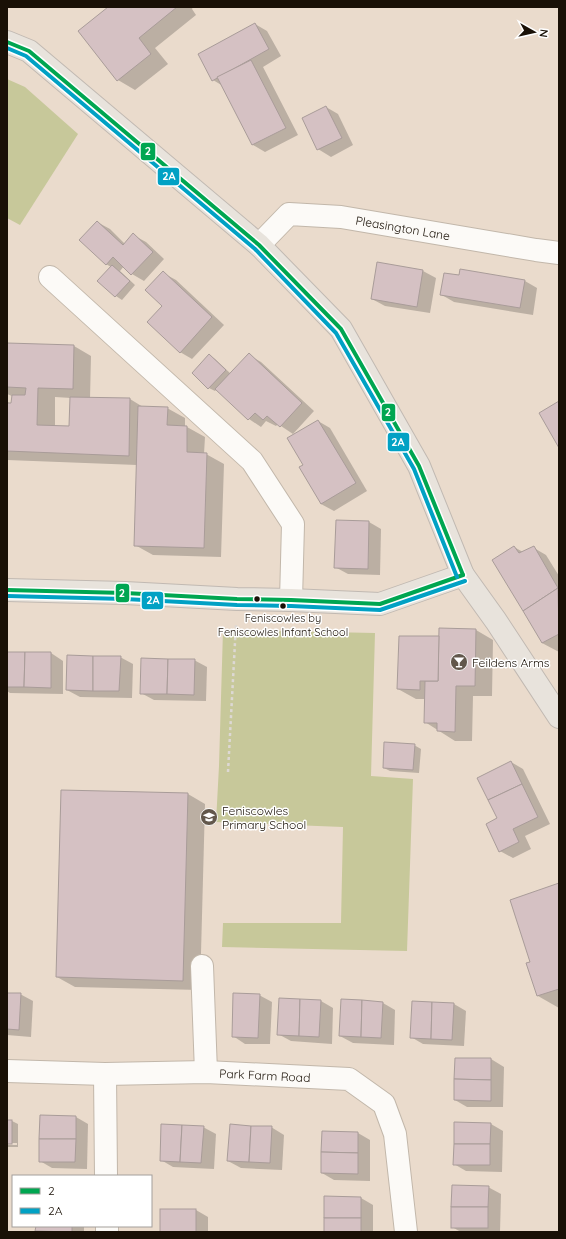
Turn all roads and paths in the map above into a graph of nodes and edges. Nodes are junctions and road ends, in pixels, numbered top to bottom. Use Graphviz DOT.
graph roads {
  1 [pos="7,42"];
  2 [pos="259,245"];
  3 [pos="559,253"];
  4 [pos="50,277"];
  5 [pos="463,575"];
  6 [pos="7,590"];
  7 [pos="237,600"];
  8 [pos="291,600"];
  9 [pos="559,717"];
  10 [pos="228,772"];
  11 [pos="202,966"];
  12 [pos="7,1070"];
  13 [pos="206,1072"];
  14 [pos="105,1074"];
  15 [pos="106,1175"];
  16 [pos="406,1232"];
  1 -- 2 [label="main road"];
  2 -- 3 [label="street, Pleasington Lane"];
  2 -- 5 [label="main road"];
  4 -- 8 [label="street"];
  5 -- 8 [label="main road"];
  5 -- 9 [label="main road"];
  6 -- 7 [label="main road"];
  7 -- 8 [label="main road"];
  7 -- 10 [label="path"];
  11 -- 13 [label="street"];
  12 -- 14 [label="street, Park Farm Road"];
  13 -- 14 [label="street, Park Farm Road"];
  13 -- 16 [label="street, Park Farm Road"];
  14 -- 15 [label="street"];
}
